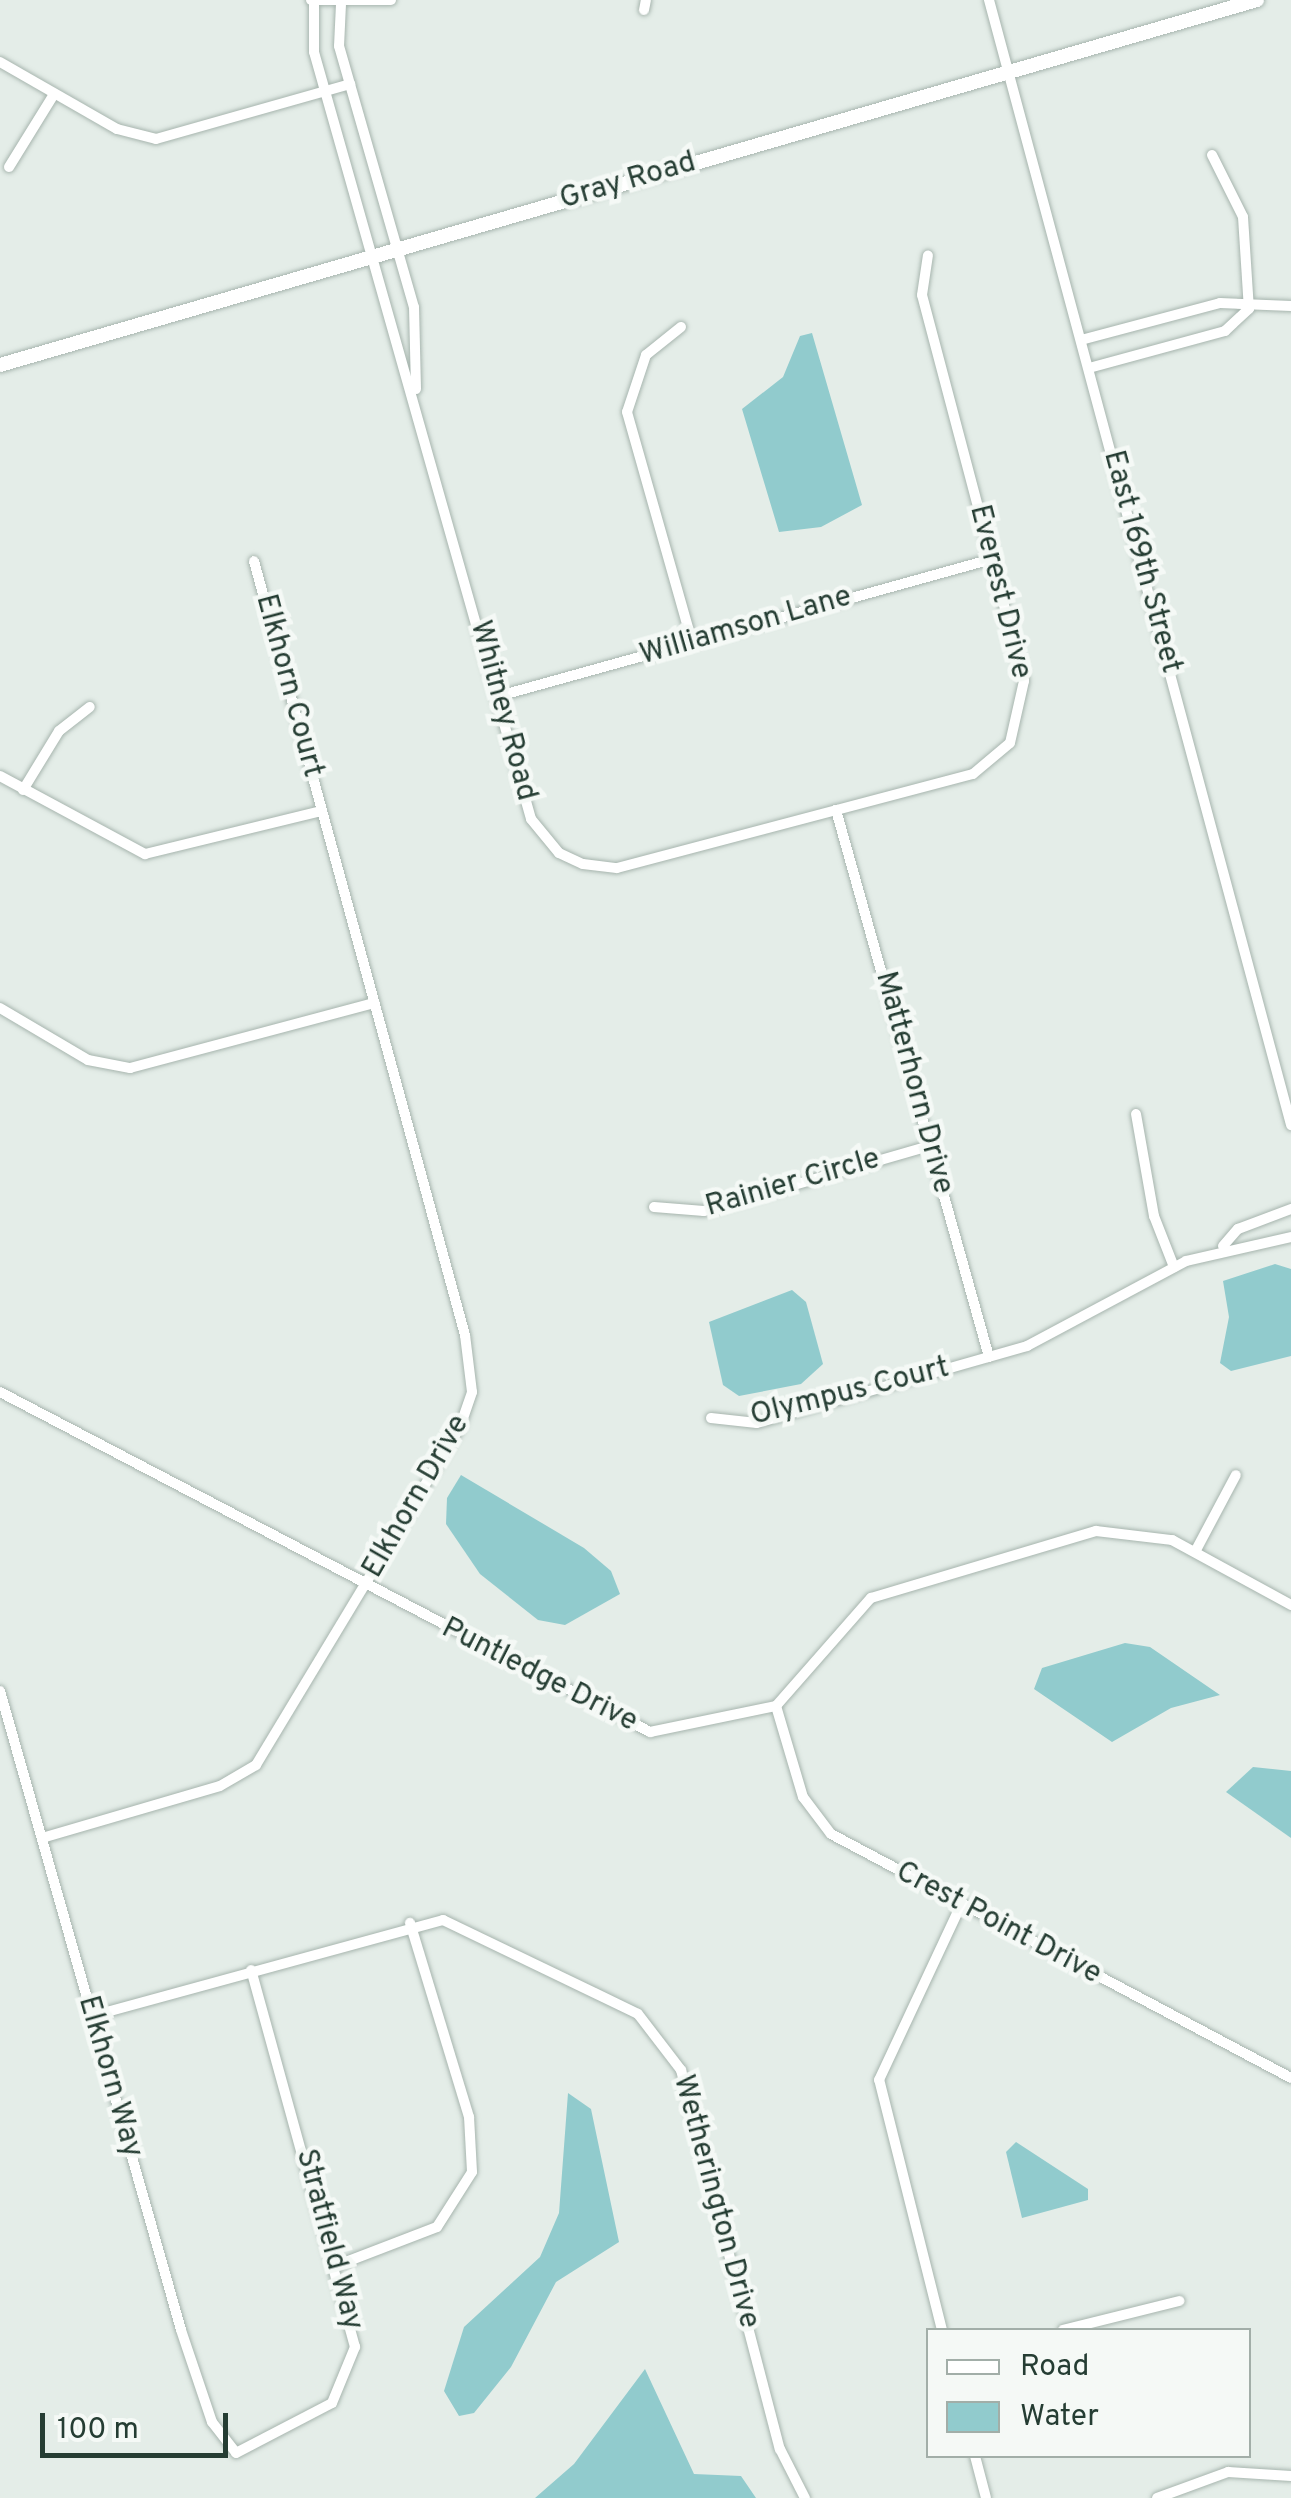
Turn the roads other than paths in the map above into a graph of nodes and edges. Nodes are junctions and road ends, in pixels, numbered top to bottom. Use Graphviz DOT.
graph roads {
  1 [pos="312,0"];
  2 [pos="391,0"];
  3 [pos="989,0"];
  4 [pos="1256,0"];
  5 [pos="340,4"];
  6 [pos="0,62"];
  7 [pos="1009,71"];
  8 [pos="350,84"];
  9 [pos="326,91"];
  10 [pos="54,94"];
  11 [pos="1212,156"];
  12 [pos="9,167"];
  13 [pos="398,248"];
  14 [pos="374,254"];
  15 [pos="928,255"];
  16 [pos="1291,306"];
  17 [pos="1250,310"];
  18 [pos="681,327"];
  19 [pos="1081,340"];
  20 [pos="0,365"];
  21 [pos="1088,368"];
  22 [pos="416,400"];
  23 [pos="992,559"];
  24 [pos="254,561"];
  25 [pos="692,642"];
  26 [pos="499,696"];
  27 [pos="90,706"];
  28 [pos="0,776"];
  29 [pos="22,790"];
  30 [pos="836,810"];
  31 [pos="322,811"];
  32 [pos="374,1004"];
  33 [pos="0,1008"];
  34 [pos="1136,1114"];
  35 [pos="1291,1125"];
  36 [pos="932,1145"];
  37 [pos="654,1207"];
  38 [pos="1291,1210"];
  39 [pos="1291,1236"];
  40 [pos="1223,1246"];
  41 [pos="1174,1267"];
  42 [pos="989,1357"];
  43 [pos="0,1392"];
  44 [pos="711,1418"];
  45 [pos="1236,1476"];
  46 [pos="1195,1552"];
  47 [pos="366,1586"];
  48 [pos="1291,1606"];
  49 [pos="0,1691"];
  50 [pos="776,1706"];
  51 [pos="42,1838"];
  52 [pos="962,1906"];
  53 [pos="410,1923"];
  54 [pos="251,1970"];
  55 [pos="92,2016"];
  56 [pos="1291,2078"];
  57 [pos="338,2265"];
  58 [pos="1180,2302"];
  59 [pos="942,2328"];
  60 [pos="1071,2328"];
  61 [pos="236,2454"];
  62 [pos="976,2458"];
  63 [pos="1291,2476"];
  64 [pos="805,2498"];
  65 [pos="986,2498"];
  66 [pos="1157,2498"];
  1 -- 5 [label="street"];
  1 -- 9 [label="street, Whitney Road"];
  2 -- 5 [label="street"];
  3 -- 7 [label="street, East 169th Street"];
  4 -- 7 [label="street, Gray Road"];
  5 -- 8 [label="street, Whitney Road"];
  6 -- 10 [label="street"];
  7 -- 13 [label="street, Gray Road"];
  7 -- 19 [label="street, East 169th Street"];
  8 -- 9 [label="street"];
  8 -- 13 [label="street, Whitney Road"];
  9 -- 10 [label="street"];
  9 -- 14 [label="street, Whitney Road"];
  10 -- 12 [label="street"];
  11 -- 17 [label="street"];
  13 -- 14 [label="street, Gray Road"];
  13 -- 22 [label="street, Whitney Road"];
  14 -- 20 [label="street, Gray Road"];
  14 -- 22 [label="street, Whitney Road"];
  15 -- 23 [label="street, Everest Drive"];
  16 -- 17 [label="street"];
  17 -- 19 [label="street"];
  17 -- 21 [label="street"];
  18 -- 25 [label="street"];
  19 -- 21 [label="street, East 169th Street"];
  21 -- 35 [label="street, East 169th Street"];
  22 -- 26 [label="street, Whitney Road"];
  23 -- 25 [label="street, Williamson Lane"];
  23 -- 30 [label="street, Everest Drive"];
  24 -- 31 [label="street, Elkhorn Court"];
  25 -- 26 [label="street, Williamson Lane"];
  26 -- 30 [label="street, Whitney Road"];
  27 -- 29 [label="street"];
  28 -- 29 [label="street"];
  29 -- 31 [label="street"];
  30 -- 36 [label="street, Matterhorn Drive"];
  31 -- 32 [label="street, Elkhorn Drive"];
  32 -- 33 [label="street"];
  32 -- 47 [label="street, Elkhorn Drive"];
  34 -- 41 [label="street"];
  36 -- 37 [label="street, Rainier Circle"];
  36 -- 42 [label="street, Matterhorn Drive"];
  38 -- 40 [label="street"];
  39 -- 40 [label="street"];
  40 -- 41 [label="street, Olympus Court"];
  41 -- 42 [label="street, Olympus Court"];
  42 -- 44 [label="street, Olympus Court"];
  43 -- 47 [label="street, Puntledge Drive"];
  45 -- 46 [label="street"];
  46 -- 48 [label="street"];
  46 -- 50 [label="street"];
  47 -- 50 [label="street, Puntledge Drive"];
  47 -- 51 [label="street, Elkhorn Drive"];
  49 -- 51 [label="street, Elkhorn Way"];
  50 -- 52 [label="street, Crest Point Drive"];
  51 -- 55 [label="street, Elkhorn Way"];
  52 -- 56 [label="street, Crest Point Drive"];
  52 -- 59 [label="street"];
  53 -- 54 [label="street, Wetherington Drive"];
  53 -- 57 [label="street"];
  53 -- 64 [label="street, Wetherington Drive"];
  54 -- 55 [label="street, Wetherington Drive"];
  54 -- 57 [label="street, Stratfield Way"];
  55 -- 61 [label="street, Elkhorn Way"];
  57 -- 61 [label="street, Stratfield Way"];
  58 -- 60 [label="street"];
  62 -- 65 [label="street"];
  63 -- 66 [label="street"];
}
